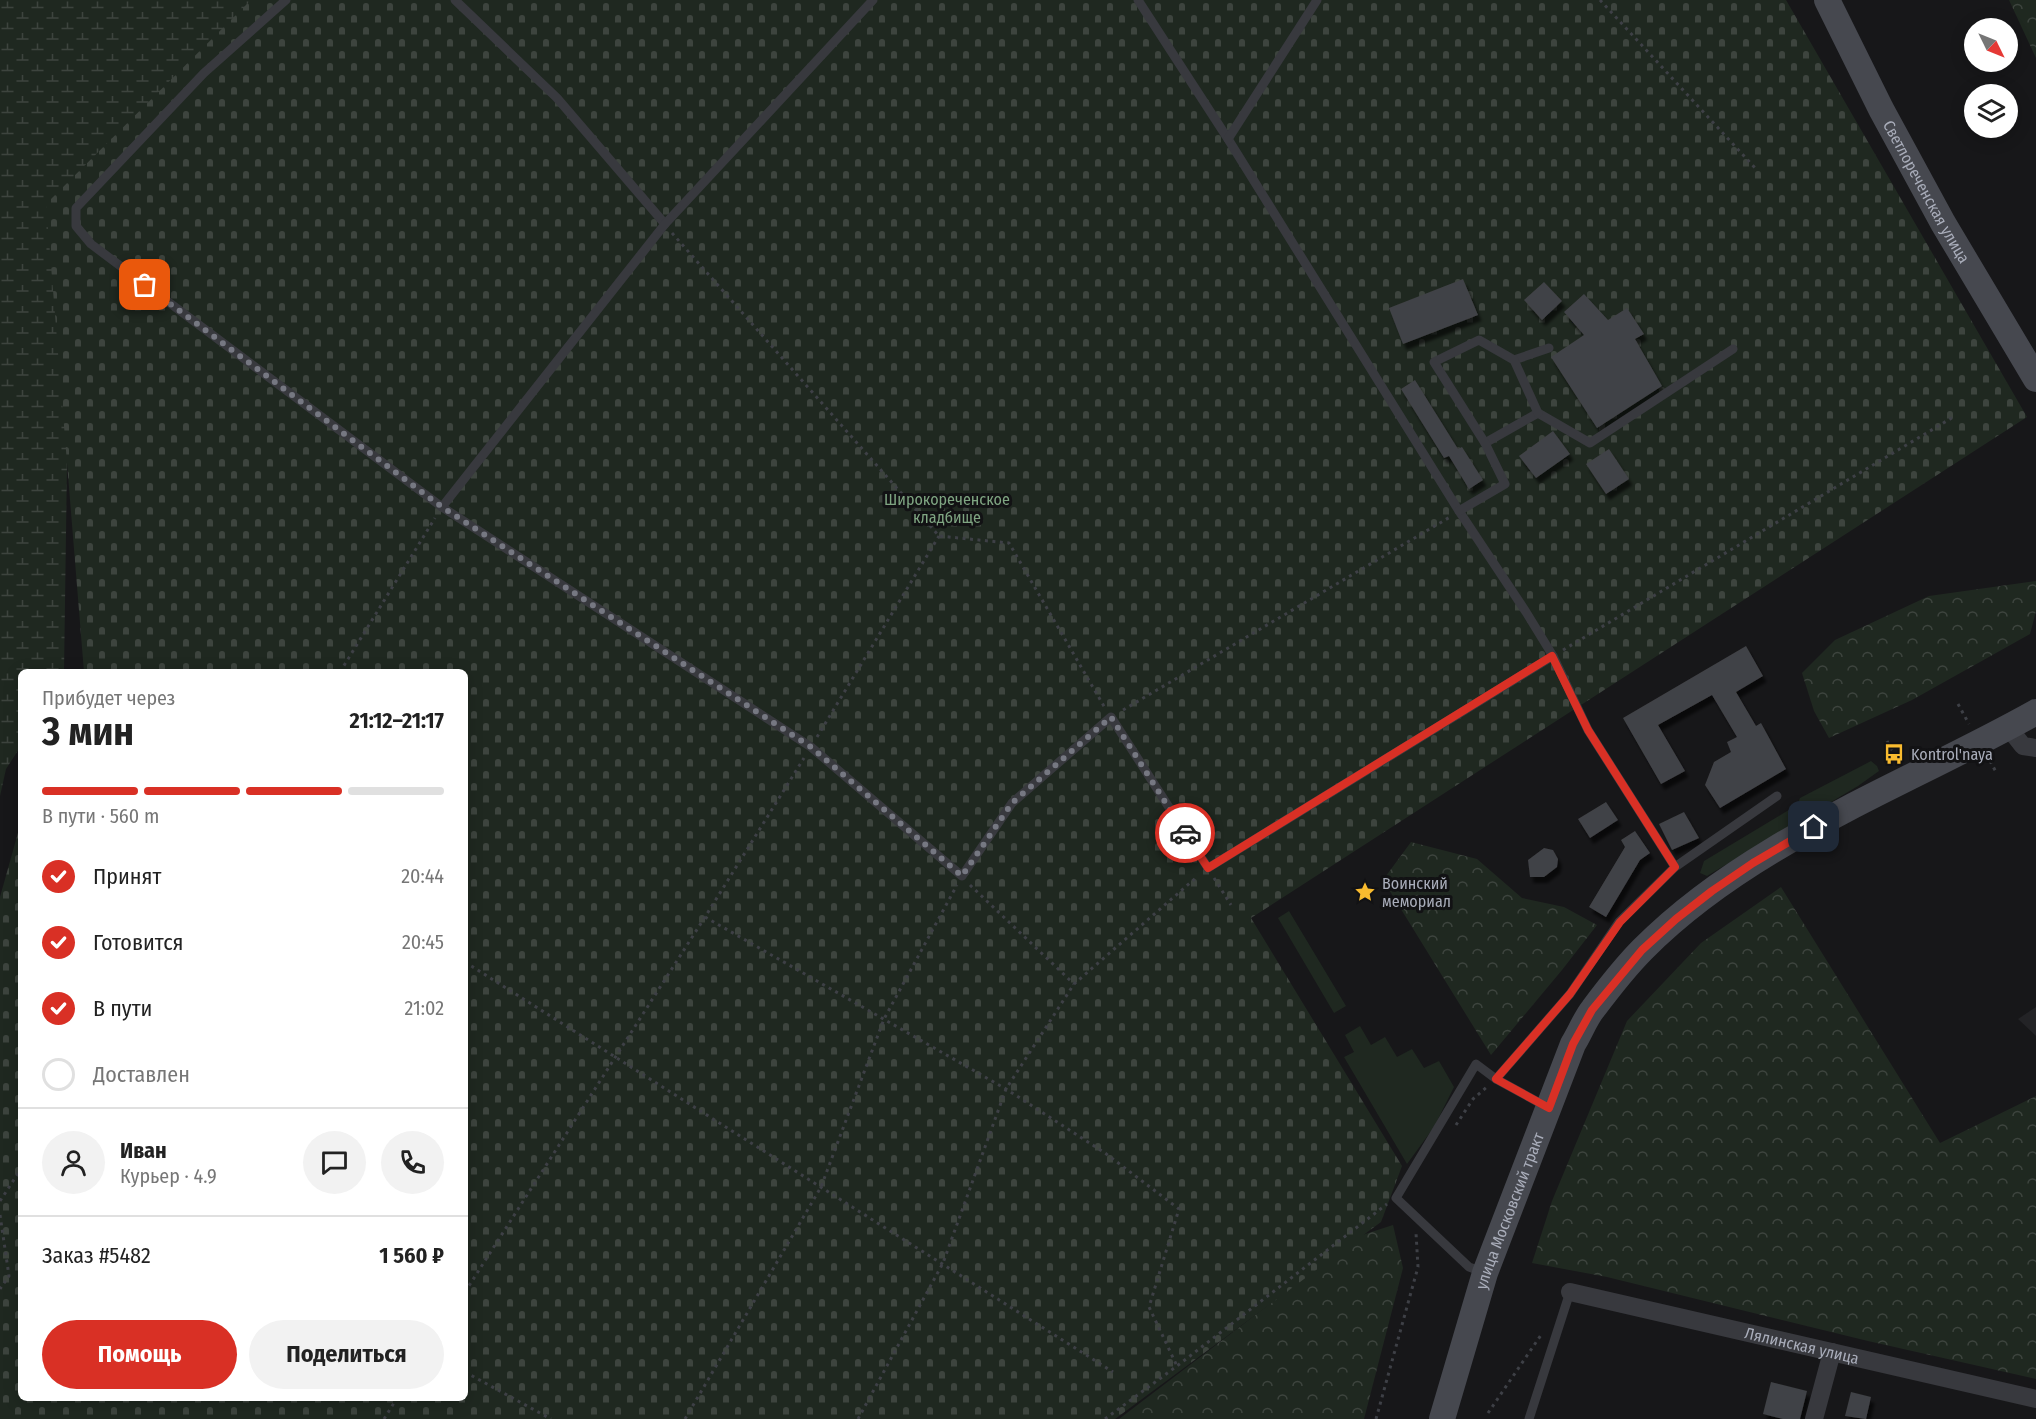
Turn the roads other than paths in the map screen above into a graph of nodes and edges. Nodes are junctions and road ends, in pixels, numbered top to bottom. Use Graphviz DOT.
graph roads {
  1 [pos="286,0"];
  2 [pos="454,0"];
  3 [pos="873,0"];
  4 [pos="1138,0"];
  5 [pos="1317,0"];
  6 [pos="1827,0"];
  7 [pos="1228,139"];
  8 [pos="665,224"];
  9 [pos="1549,348"];
  10 [pos="1733,349"];
  11 [pos="1514,360"];
  12 [pos="2036,379"];
  13 [pos="1538,413"];
  14 [pos="1485,443"];
  15 [pos="442,507"];
  16 [pos="1459,511"];
  17 [pos="1552,656"];
  18 [pos="2036,712"];
  19 [pos="2022,740"];
  20 [pos="1777,796"];
  21 [pos="1675,867"];
  22 [pos="1496,1079"];
  23 [pos="1549,1108"];
  24 [pos="1485,1273"];
  25 [pos="1570,1292"];
  26 [pos="1832,1352"];
  27 [pos="2036,1399"];
  28 [pos="1442,1419"];
  29 [pos="1529,1419"];
  30 [pos="1814,1419"];
  1 -- 15 [label="lane"];
  2 -- 8 [label="lane"];
  3 -- 8 [label="lane"];
  4 -- 7 [label="lane"];
  5 -- 7 [label="lane"];
  6 -- 12 [label="main road, Светлореченская улица"];
  7 -- 16 [label="lane"];
  8 -- 15 [label="lane"];
  9 -- 11 [label="lane"];
  10 -- 13 [label="lane"];
  11 -- 13 [label="lane"];
  11 -- 14 [label="lane"];
  13 -- 14 [label="lane"];
  14 -- 16 [label="lane"];
  15 -- 17 [label="lane"];
  16 -- 17 [label="lane"];
  17 -- 21 [label="lane"];
  18 -- 19 [label="main road, улица Московский тракт"];
  19 -- 23 [label="main road, улица Московский тракт"];
  20 -- 21 [label="lane"];
  21 -- 22 [label="lane"];
  22 -- 23 [label="lane"];
  22 -- 24 [label="lane"];
  23 -- 24 [label="main road, улица Московский тракт"];
  24 -- 28 [label="main road, улица Московский тракт"];
  25 -- 26 [label="street, Лялинская улица"];
  25 -- 29 [label="lane"];
  26 -- 27 [label="street, Лялинская улица"];
  26 -- 30 [label="street"];
}
